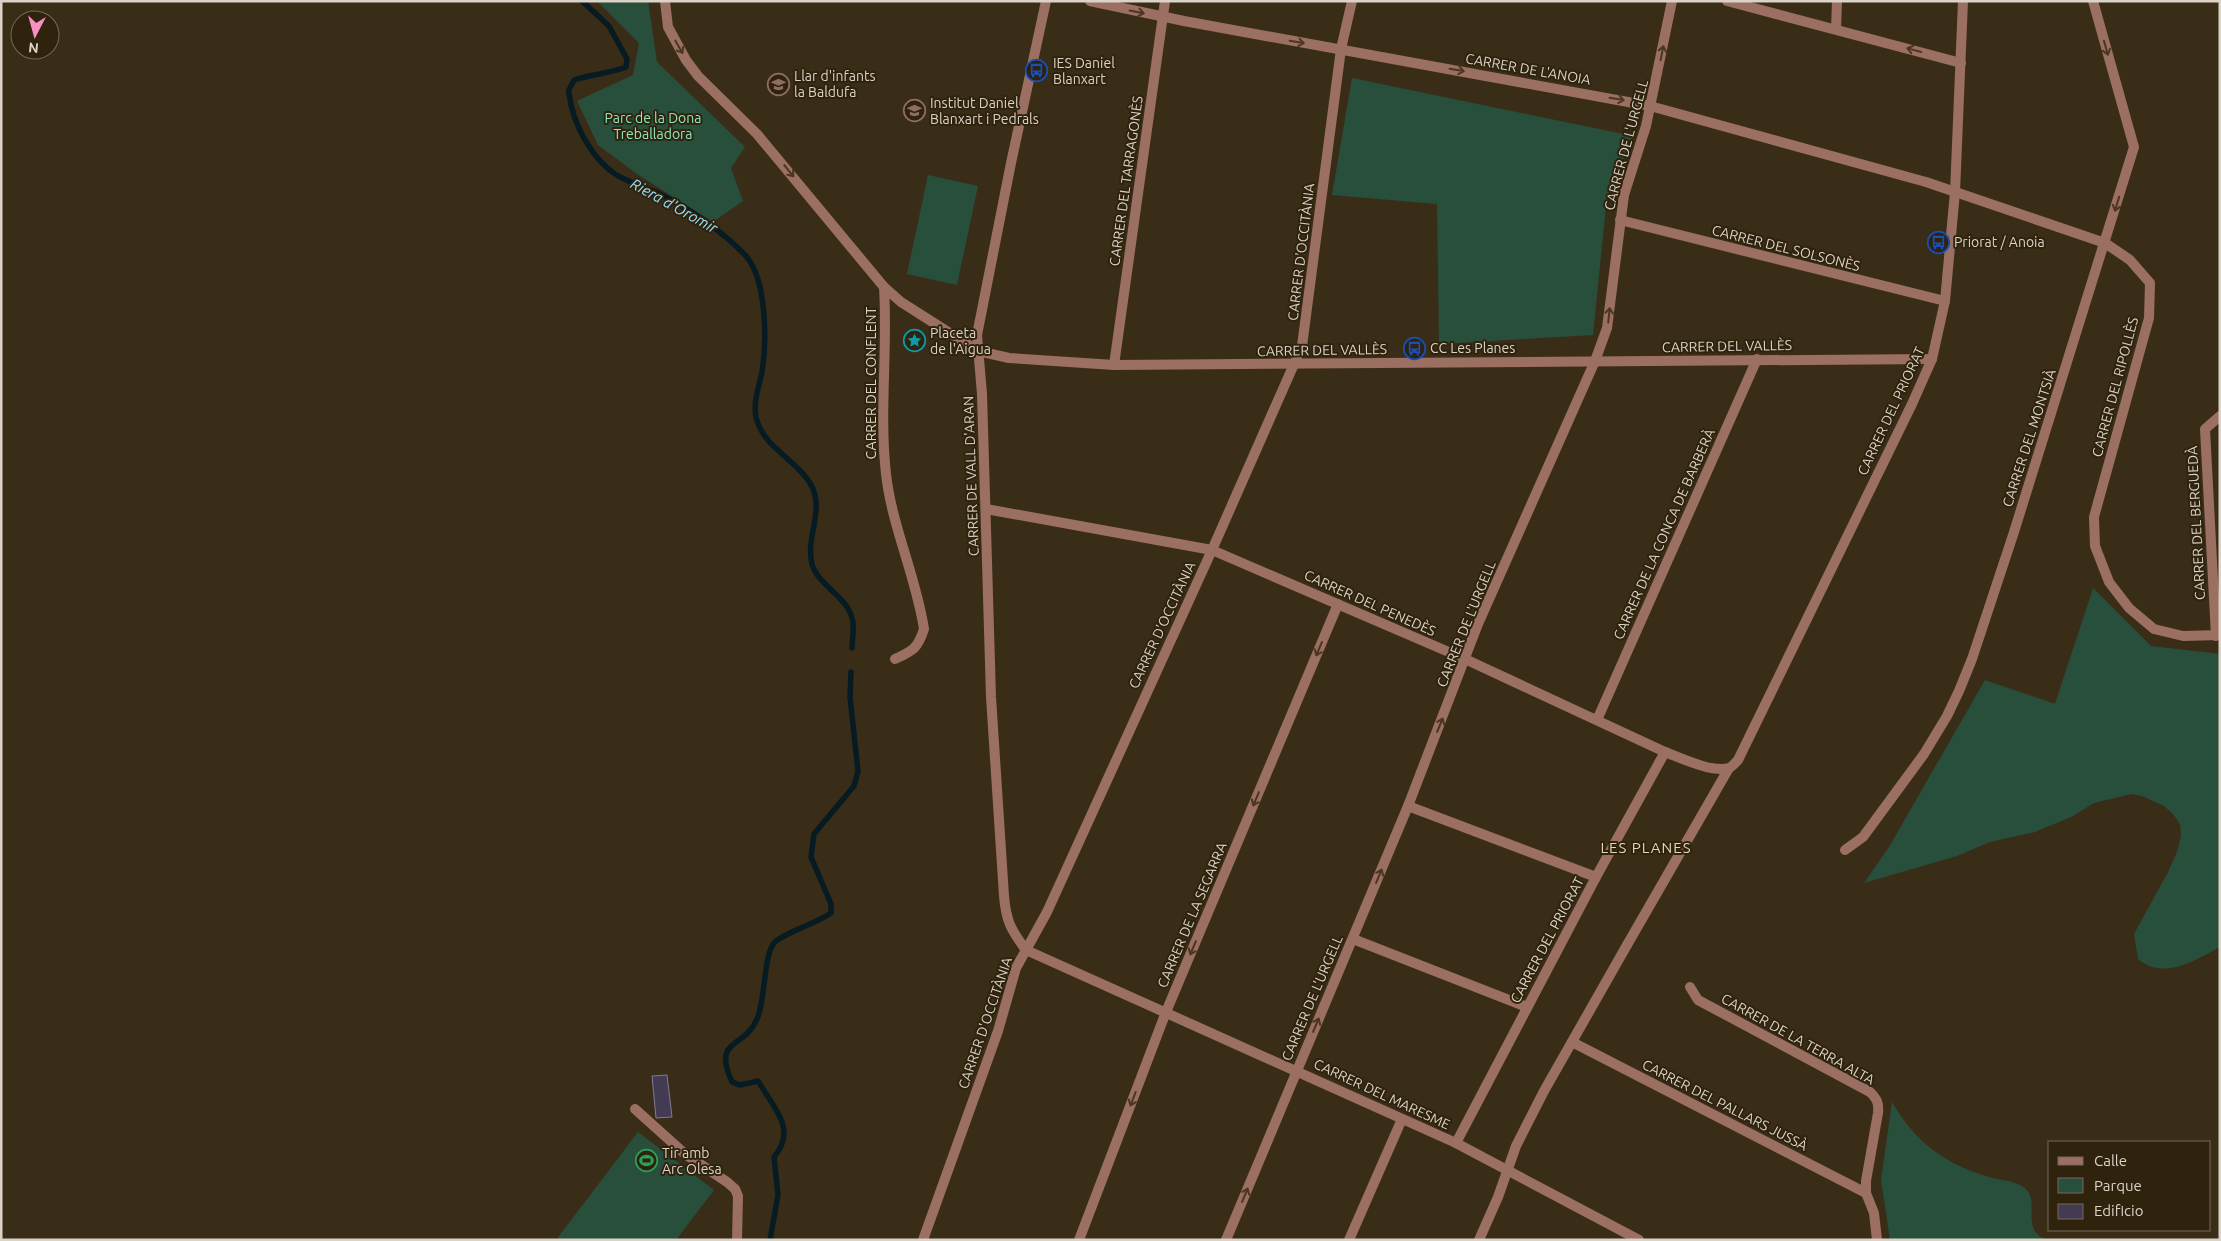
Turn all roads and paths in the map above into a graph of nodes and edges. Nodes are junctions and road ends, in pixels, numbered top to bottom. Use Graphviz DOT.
graph roads {
  1 [pos="664,1"];
  2 [pos="1046,1"];
  3 [pos="1090,1"];
  4 [pos="1166,1"];
  5 [pos="1352,1"];
  6 [pos="1672,1"];
  7 [pos="1727,1"];
  8 [pos="1837,1"];
  9 [pos="1963,1"];
  10 [pos="2092,1"];
  11 [pos="1164,16"];
  12 [pos="1836,29"];
  13 [pos="1341,50"];
  14 [pos="1961,63"];
  15 [pos="1650,106"];
  16 [pos="1955,192"];
  17 [pos="1620,220"];
  18 [pos="2105,243"];
  19 [pos="884,287"];
  20 [pos="1945,301"];
  21 [pos="978,351"];
  22 [pos="1932,359"];
  23 [pos="1757,360"];
  24 [pos="1595,361"];
  25 [pos="1296,364"];
  26 [pos="1114,365"];
  27 [pos="2220,416"];
  28 [pos="986,509"];
  29 [pos="1212,550"];
  30 [pos="1338,604"];
  31 [pos="2218,635"];
  32 [pos="895,659"];
  33 [pos="1465,659"];
  34 [pos="1597,720"];
  35 [pos="1665,752"];
  36 [pos="1729,768"];
  37 [pos="1408,806"];
  38 [pos="1846,850"];
  39 [pos="1596,877"];
  40 [pos="1353,939"];
  41 [pos="1026,950"];
  42 [pos="1690,987"];
  43 [pos="1527,1007"];
  44 [pos="1166,1012"];
  45 [pos="1572,1042"];
  46 [pos="1297,1070"];
  47 [pos="635,1108"];
  48 [pos="1402,1119"];
  49 [pos="1456,1143"];
  50 [pos="1507,1171"];
  51 [pos="1866,1193"];
  52 [pos="737,1240"];
  53 [pos="923,1240"];
  54 [pos="1079,1240"];
  55 [pos="1226,1240"];
  56 [pos="1349,1240"];
  57 [pos="1479,1240"];
  58 [pos="1638,1240"];
  59 [pos="1877,1240"];
  1 -- 19 [label="street, CARRER DEL CONFLENT, one-way"];
  2 -- 21 [label="street, CARRER DE VALL D'ARAN"];
  3 -- 11 [label="street, CARRER DE L'ANOIA, one-way"];
  4 -- 11 [label="street, CARRER DEL TARRAGONÈS"];
  5 -- 13 [label="street, CARRER D'OCCITÀNIA"];
  15 -- 6 [label="street, CARRER DE L'URGELL, one-way"];
  7 -- 12 [label="street"];
  8 -- 12 [label="street"];
  9 -- 14 [label="street, CARRER DEL PRIORAT"];
  10 -- 18 [label="street, CARRER DEL MONTSIÀ, one-way"];
  11 -- 13 [label="street, CARRER DE L'ANOIA, one-way"];
  11 -- 26 [label="street, CARRER DEL TARRAGONÈS"];
  14 -- 12 [label="street, one-way"];
  13 -- 15 [label="street, CARRER DE L'ANOIA, one-way"];
  13 -- 25 [label="street, CARRER D'OCCITÀNIA"];
  14 -- 16 [label="street, CARRER DEL PRIORAT"];
  15 -- 16 [label="street, CARRER DE L'ANOIA"];
  15 -- 17 [label="street, CARRER DE L'URGELL"];
  16 -- 18 [label="street, CARRER DEL RIPOLLÈS"];
  16 -- 20 [label="street, CARRER DEL PRIORAT"];
  17 -- 20 [label="street, CARRER DEL SOLSONÈS"];
  24 -- 17 [label="street, CARRER DE L'URGELL, one-way"];
  18 -- 31 [label="street, CARRER DEL RIPOLLÈS"];
  18 -- 38 [label="street, CARRER DEL MONTSIÀ"];
  19 -- 21 [label="street, CARRER DEL VALLÈS"];
  19 -- 32 [label="street, CARRER DEL CONFLENT"];
  20 -- 22 [label="street, CARRER DEL PRIORAT"];
  21 -- 26 [label="street, CARRER DEL VALLÈS"];
  21 -- 28 [label="street, CARRER DE VALL D'ARAN"];
  22 -- 23 [label="street, CARRER DEL VALLÈS"];
  22 -- 36 [label="street, CARRER DEL PRIORAT"];
  23 -- 24 [label="street, CARRER DEL VALLÈS"];
  23 -- 34 [label="street, CARRER DE LA CONCA DE BARBERÀ"];
  24 -- 25 [label="street, CARRER DEL VALLÈS"];
  24 -- 33 [label="street, CARRER DE L'URGELL"];
  25 -- 26 [label="street, CARRER DEL VALLÈS"];
  25 -- 29 [label="street, CARRER D'OCCITÀNIA"];
  27 -- 31 [label="street, CARRER DEL BERGUEDÀ"];
  28 -- 29 [label="street, CARRER DEL PENEDÈS"];
  28 -- 41 [label="street, CARRER DE VALL D'ARAN"];
  29 -- 30 [label="street, CARRER DEL PENEDÈS"];
  29 -- 41 [label="street, CARRER D'OCCITÀNIA"];
  30 -- 33 [label="street, CARRER DEL PENEDÈS"];
  30 -- 44 [label="street, CARRER DE LA SEGARRA, one-way"];
  33 -- 34 [label="street, CARRER DEL PENEDÈS"];
  37 -- 33 [label="street, CARRER DE L'URGELL, one-way"];
  34 -- 35 [label="street, CARRER DEL PENEDÈS"];
  35 -- 36 [label="street, CARRER DEL PENEDÈS"];
  35 -- 39 [label="street, CARRER DEL PRIORAT"];
  36 -- 45 [label="street, CARRER DEL PRIORAT"];
  37 -- 39 [label="street"];
  40 -- 37 [label="street, CARRER DE L'URGELL, one-way"];
  39 -- 43 [label="street, CARRER DEL PRIORAT"];
  40 -- 43 [label="street"];
  46 -- 40 [label="street, CARRER DE L'URGELL, one-way"];
  41 -- 44 [label="street, CARRER DEL MARESME"];
  41 -- 53 [label="street, CARRER D'OCCITÀNIA"];
  42 -- 51 [label="street, CARRER DE LA TERRA ALTA"];
  43 -- 49 [label="street, CARRER DEL PRIORAT"];
  44 -- 46 [label="street, CARRER DEL MARESME"];
  44 -- 54 [label="street, CARRER DE LA SEGARRA, one-way"];
  45 -- 50 [label="street"];
  45 -- 51 [label="street, CARRER DEL PALLARS JUSSÀ"];
  46 -- 48 [label="street, CARRER DEL MARESME"];
  55 -- 46 [label="street, CARRER DE L'URGELL, one-way"];
  47 -- 52 [label="street"];
  48 -- 49 [label="street, CARRER DEL MARESME"];
  48 -- 56 [label="street"];
  49 -- 50 [label="street, CARRER DEL MARESME"];
  50 -- 57 [label="street"];
  50 -- 58 [label="street, CARRER DEL MARESME"];
  51 -- 59 [label="street, CARRER DE LA TERRA ALTA"];
}
